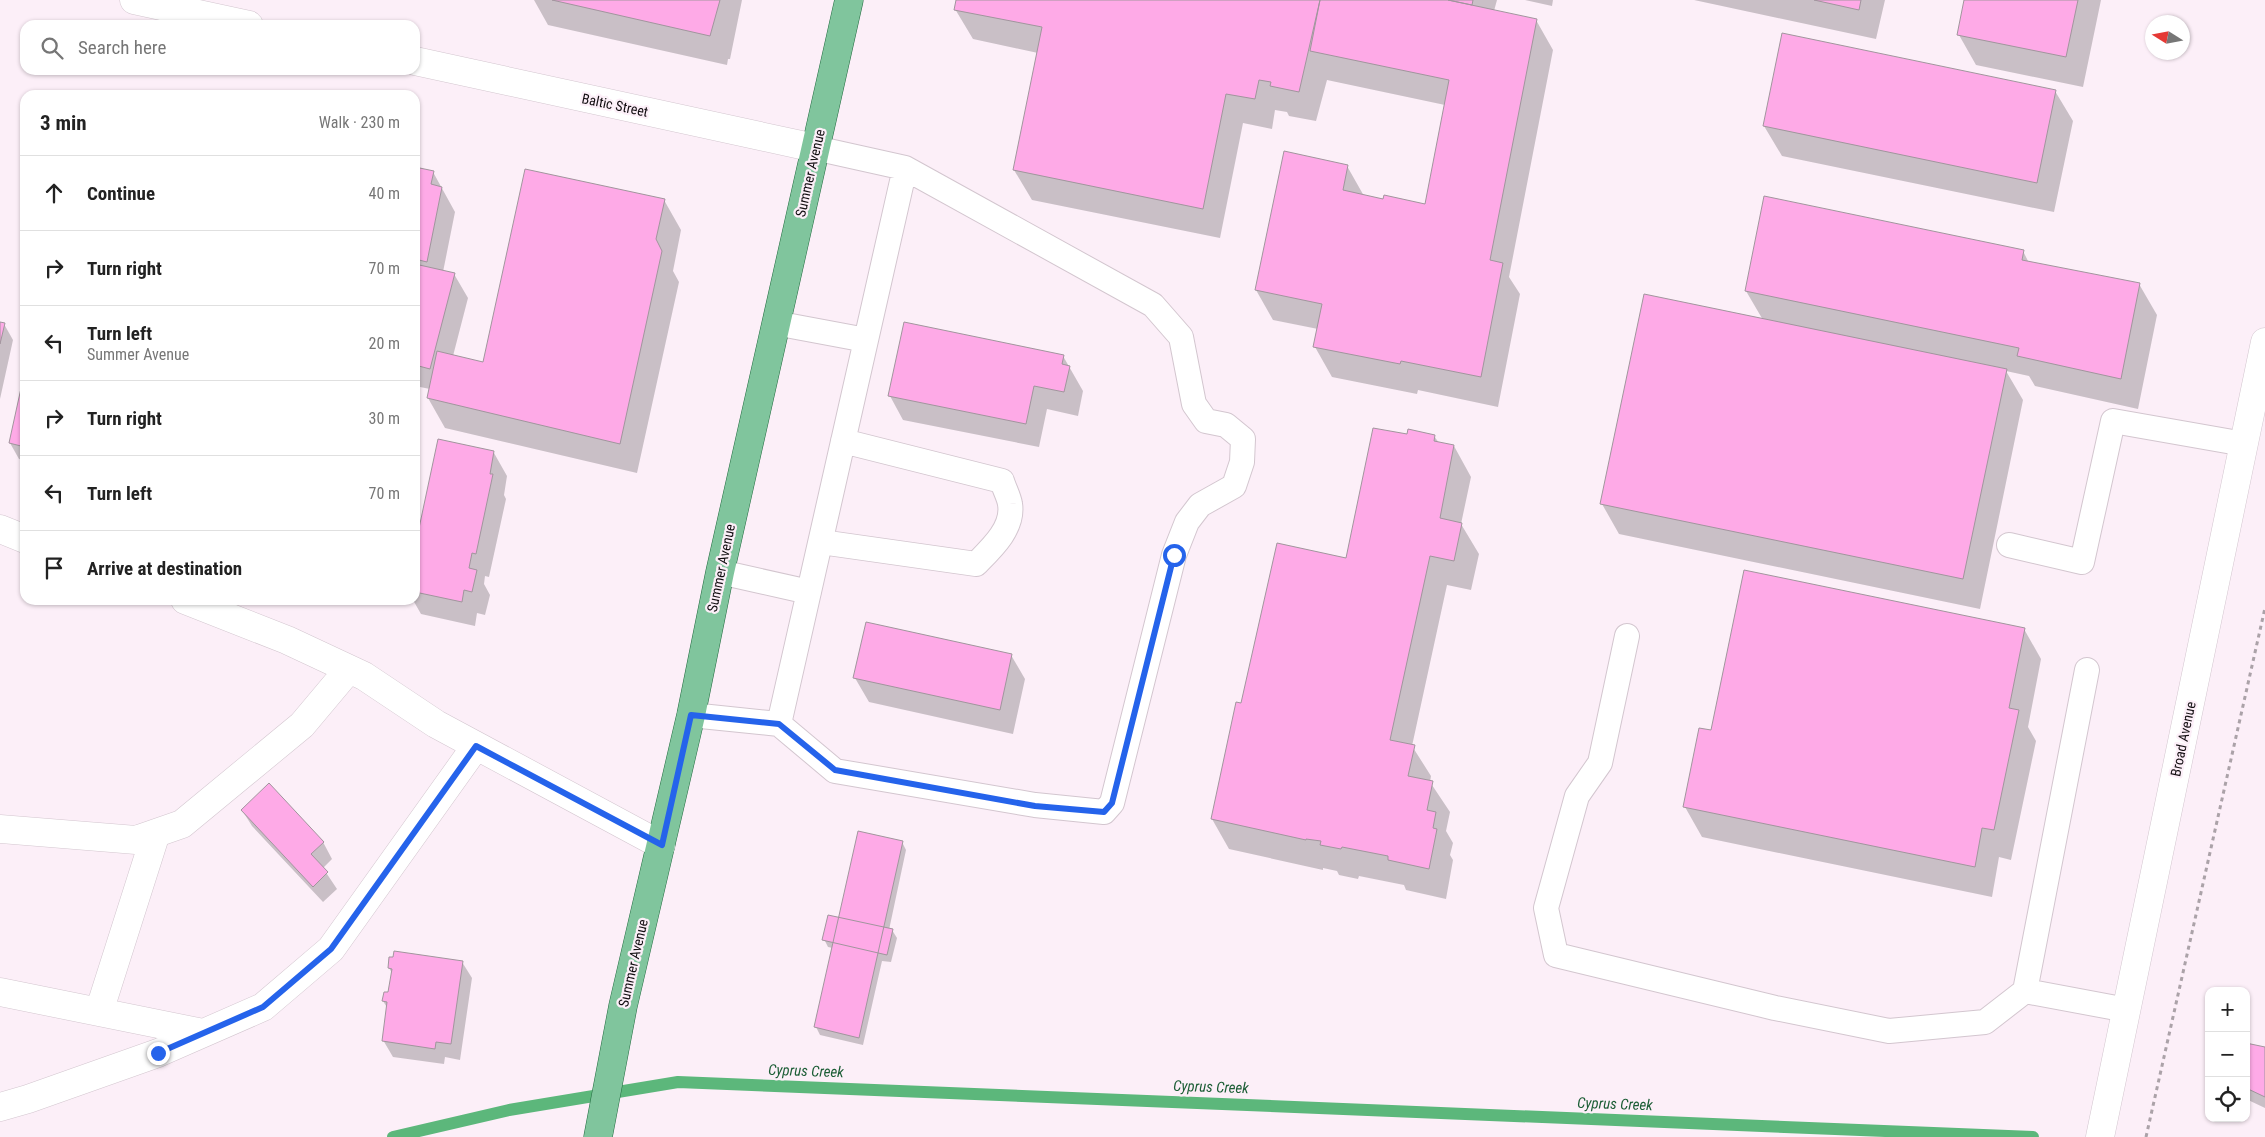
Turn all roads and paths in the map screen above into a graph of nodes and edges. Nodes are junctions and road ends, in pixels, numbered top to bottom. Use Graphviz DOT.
graph roads {
  1 [pos="848,0"];
  2 [pos="140,1"];
  3 [pos="226,20"];
  4 [pos="420,62"];
  5 [pos="815,148"];
  6 [pos="905,168"];
  7 [pos="775,323"];
  8 [pos="866,340"];
  9 [pos="2265,342"];
  10 [pos="844,441"];
  11 [pos="2244,444"];
  12 [pos="0,529"];
  13 [pos="20,536"];
  14 [pos="821,542"];
  15 [pos="2009,545"];
  16 [pos="720,572"];
  17 [pos="809,592"];
  18 [pos="198,605"];
  19 [pos="2265,608"];
  20 [pos="1628,636"];
  21 [pos="349,669"];
  22 [pos="2087,670"];
  23 [pos="691,715"];
  24 [pos="779,724"];
  25 [pos="476,746"];
  26 [pos="0,829"];
  27 [pos="156,833"];
  28 [pos="662,845"];
  29 [pos="2025,991"];
  30 [pos="0,992"];
  31 [pos="2127,1010"];
  32 [pos="99,1012"];
  33 [pos="203,1033"];
  34 [pos="0,1107"];
  35 [pos="598,1137"];
  36 [pos="2100,1137"];
  37 [pos="2146,1137"];
  1 -- 5 [label="main road, Summer Avenue"];
  2 -- 3 [label="street"];
  4 -- 5 [label="street, Baltic Street"];
  5 -- 6 [label="lane"];
  5 -- 7 [label="main road, Summer Avenue"];
  6 -- 8 [label="lane"];
  6 -- 24 [label="lane"];
  7 -- 8 [label="lane"];
  7 -- 16 [label="main road, Summer Avenue"];
  8 -- 10 [label="lane"];
  9 -- 11 [label="street, Broad Avenue"];
  10 -- 14 [label="lane"];
  10 -- 14 [label="lane"];
  11 -- 15 [label="lane"];
  11 -- 31 [label="street, Broad Avenue"];
  12 -- 13 [label="street"];
  14 -- 17 [label="lane"];
  16 -- 17 [label="lane"];
  16 -- 23 [label="main road, Summer Avenue"];
  17 -- 24 [label="lane"];
  18 -- 21 [label="street"];
  19 -- 37 [label="path"];
  20 -- 29 [label="lane"];
  21 -- 25 [label="street"];
  21 -- 27 [label="street"];
  22 -- 29 [label="lane"];
  23 -- 24 [label="lane"];
  23 -- 28 [label="main road, Summer Avenue"];
  25 -- 28 [label="street"];
  25 -- 33 [label="street"];
  26 -- 27 [label="street"];
  27 -- 32 [label="street"];
  28 -- 35 [label="main road, Summer Avenue"];
  29 -- 31 [label="lane"];
  30 -- 32 [label="street"];
  31 -- 36 [label="street, Broad Avenue"];
  32 -- 33 [label="street"];
  33 -- 34 [label="street"];
}
